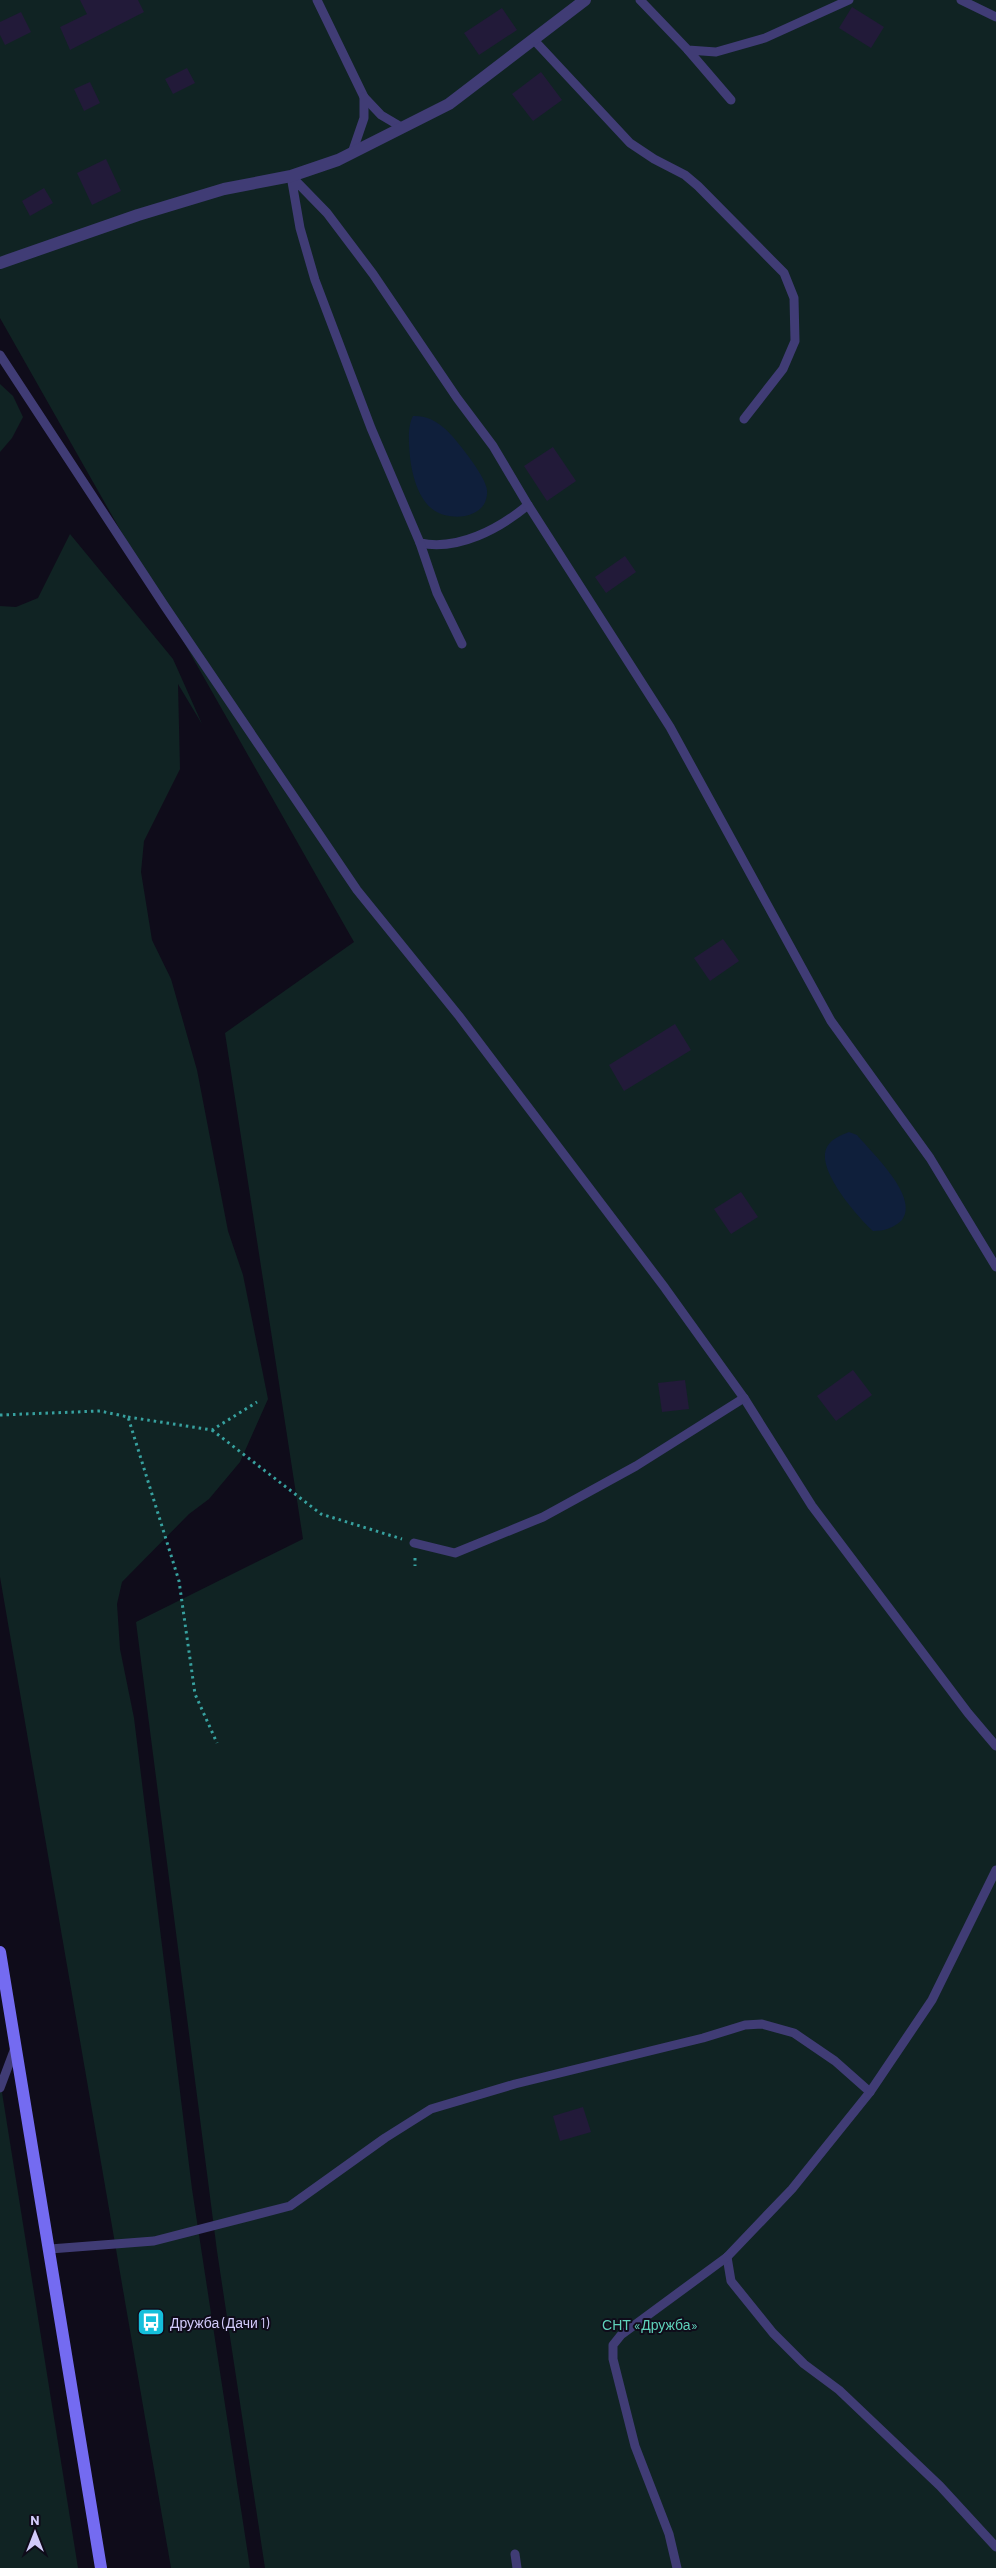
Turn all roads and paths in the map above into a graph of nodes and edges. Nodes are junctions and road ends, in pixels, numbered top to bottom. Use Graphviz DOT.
graph roads {
  1 [pos="317,0"];
  2 [pos="585,0"];
  3 [pos="640,0"];
  4 [pos="849,0"];
  5 [pos="961,0"];
  6 [pos="996,17"];
  7 [pos="533,39"];
  8 [pos="688,50"];
  9 [pos="364,97"];
  10 [pos="731,100"];
  11 [pos="403,128"];
  12 [pos="352,153"];
  13 [pos="291,176"];
  14 [pos="0,263"];
  15 [pos="0,355"];
  16 [pos="744,419"];
  17 [pos="528,505"];
  18 [pos="420,543"];
  19 [pos="462,644"];
  20 [pos="996,1267"];
  21 [pos="744,1398"];
  22 [pos="257,1402"];
  23 [pos="0,1415"];
  24 [pos="128,1417"];
  25 [pos="212,1430"];
  26 [pos="414,1543"];
  27 [pos="416,1566"];
  28 [pos="217,1743"];
  29 [pos="996,1746"];
  30 [pos="996,1870"];
  31 [pos="0,1952"];
  32 [pos="16,2045"];
  33 [pos="0,2088"];
  34 [pos="870,2092"];
  35 [pos="50,2249"];
  36 [pos="727,2257"];
  37 [pos="996,2547"];
  38 [pos="515,2554"];
  39 [pos="101,2568"];
  40 [pos="517,2568"];
  41 [pos="677,2568"];
  1 -- 9 [label="lane"];
  2 -- 7 [label="street"];
  3 -- 8 [label="lane"];
  4 -- 8 [label="lane"];
  5 -- 6 [label="lane"];
  7 -- 11 [label="street"];
  7 -- 16 [label="lane"];
  8 -- 10 [label="lane"];
  9 -- 11 [label="lane"];
  9 -- 12 [label="lane"];
  11 -- 12 [label="street"];
  12 -- 13 [label="street"];
  13 -- 14 [label="street"];
  13 -- 17 [label="lane"];
  13 -- 18 [label="lane"];
  15 -- 21 [label="lane"];
  17 -- 18 [label="lane"];
  17 -- 20 [label="lane"];
  18 -- 19 [label="lane"];
  21 -- 26 [label="lane"];
  21 -- 29 [label="lane"];
  22 -- 25 [label="path"];
  23 -- 24 [label="path"];
  24 -- 25 [label="path"];
  24 -- 28 [label="path"];
  25 -- 26 [label="path"];
  26 -- 27 [label="path"];
  30 -- 34 [label="lane"];
  31 -- 32 [label="street"];
  32 -- 33 [label="lane"];
  32 -- 35 [label="street"];
  34 -- 35 [label="lane"];
  34 -- 36 [label="lane"];
  35 -- 39 [label="street"];
  36 -- 37 [label="lane"];
  36 -- 41 [label="lane"];
  38 -- 40 [label="lane"];
}
